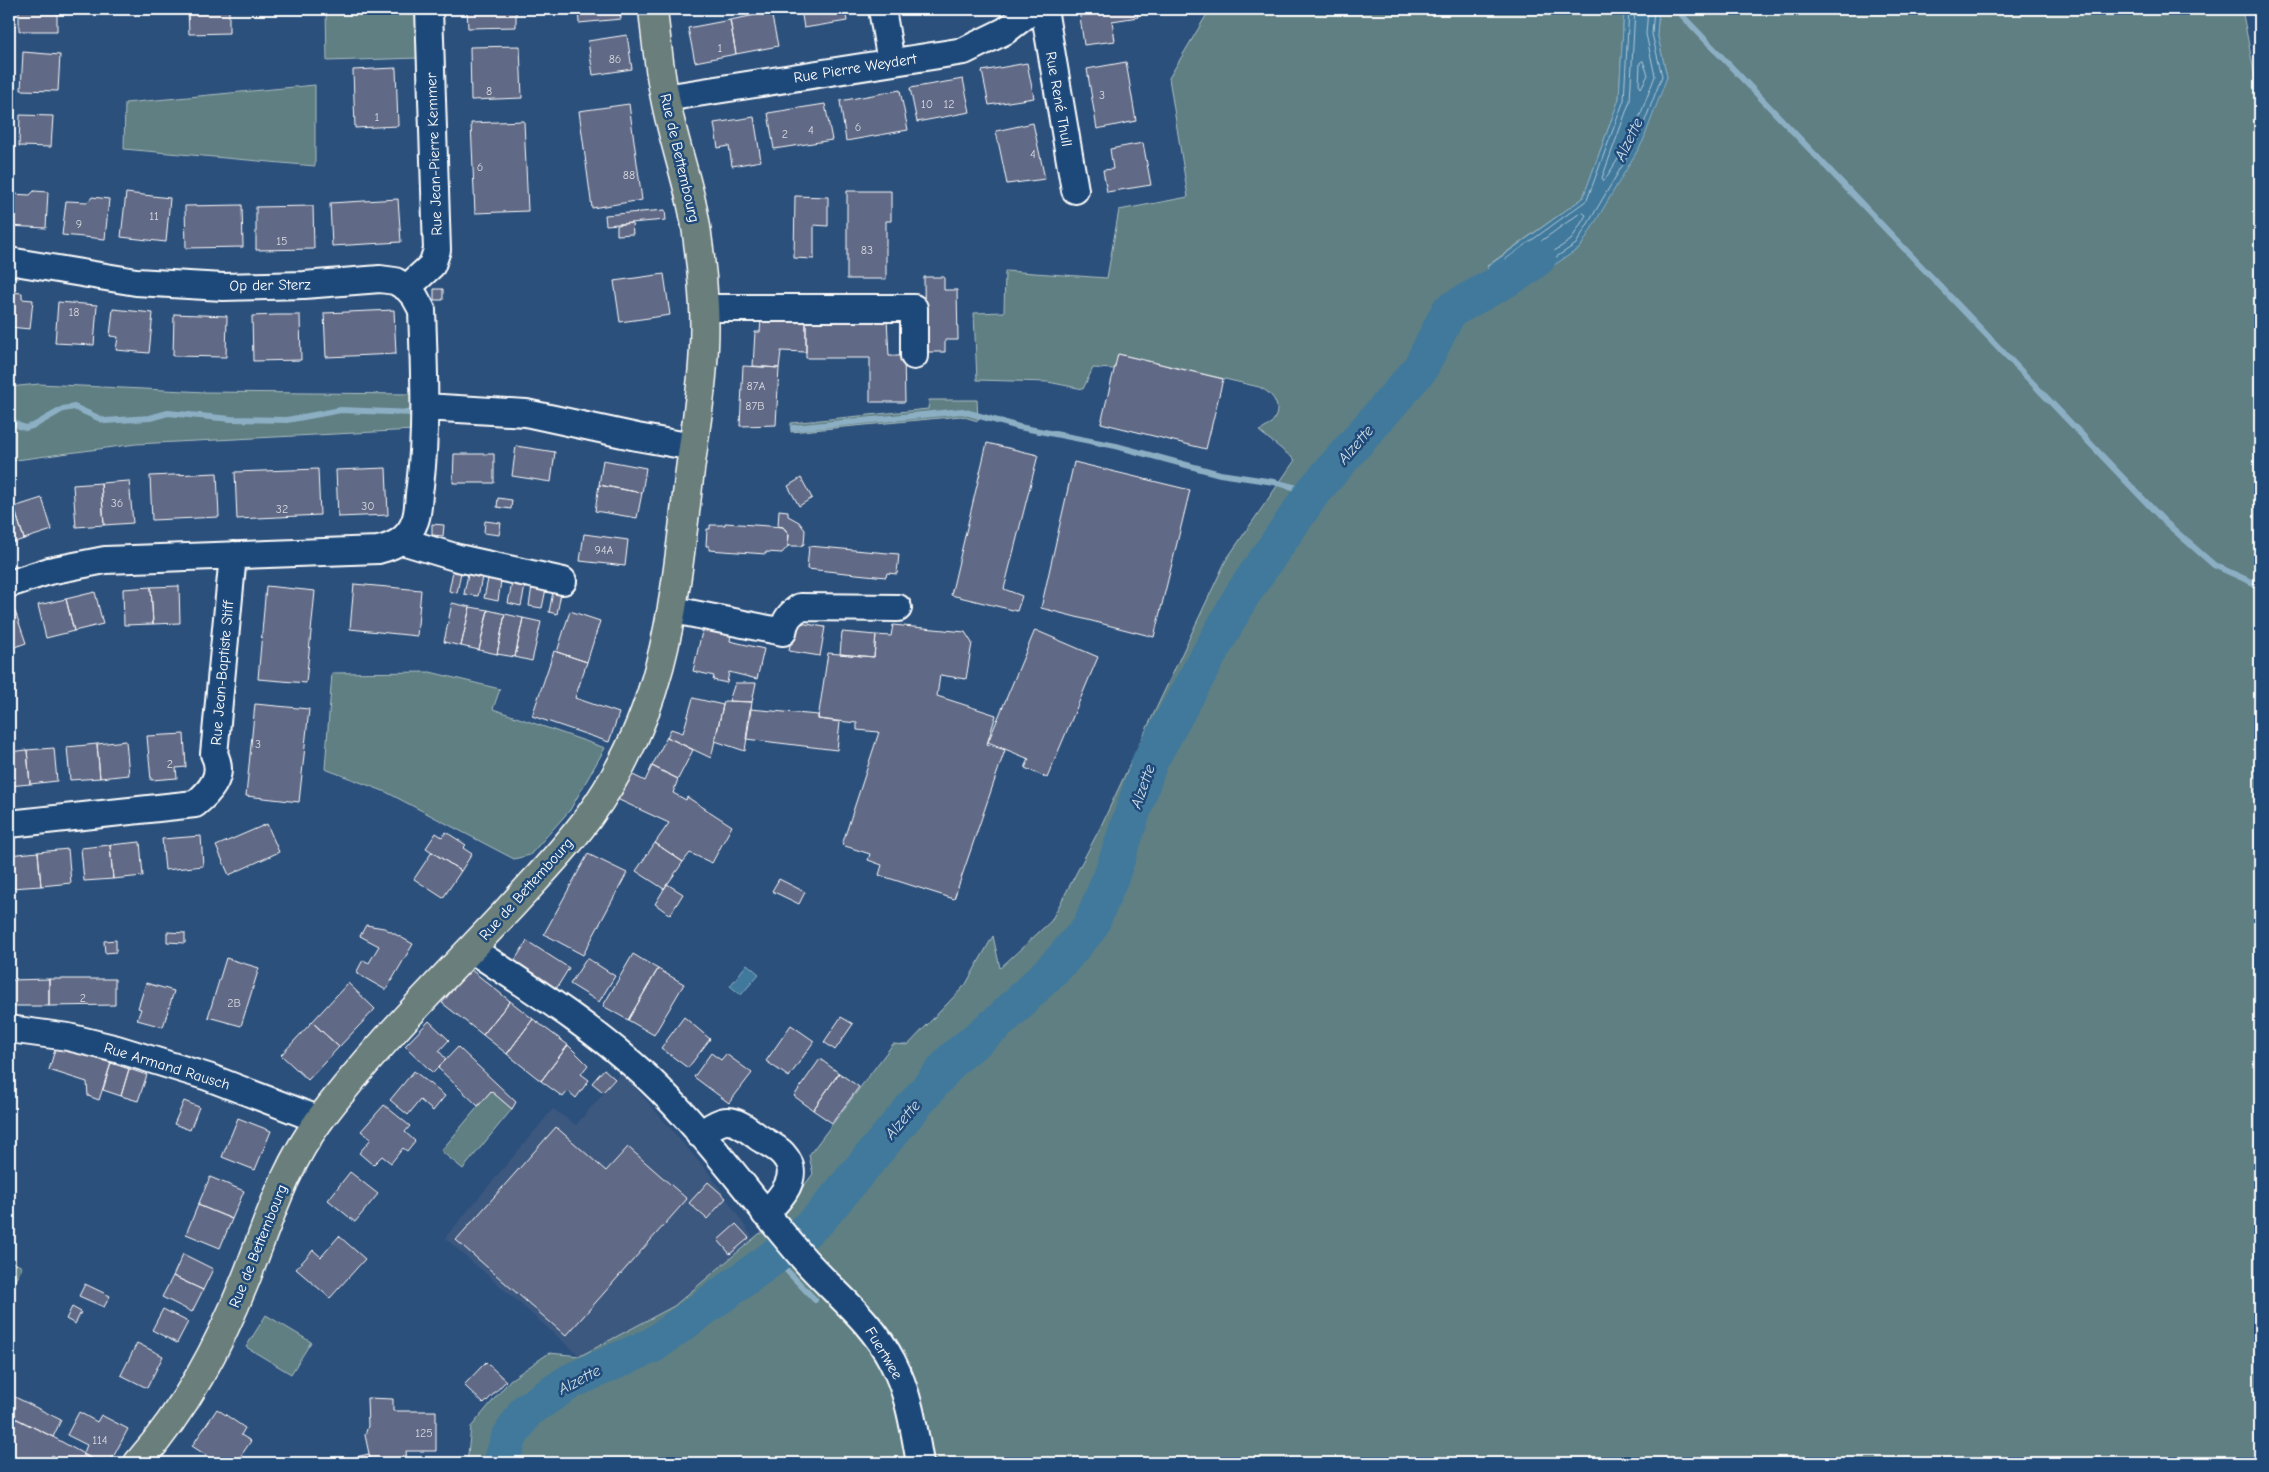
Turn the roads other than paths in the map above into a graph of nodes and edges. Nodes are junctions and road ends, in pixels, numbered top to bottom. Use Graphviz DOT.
graph roads {
  1 [pos="429,9"];
  2 [pos="653,9"];
  3 [pos="882,9"];
  4 [pos="1034,9"];
  5 [pos="1044,9"];
  6 [pos="891,62"];
  7 [pos="665,98"];
  8 [pos="1075,190"];
  9 [pos="9,261"];
  10 [pos="407,288"];
  11 [pos="704,308"];
  12 [pos="914,356"];
  13 [pos="425,407"];
  14 [pos="693,446"];
  15 [pos="402,541"];
  16 [pos="233,555"];
  17 [pos="563,582"];
  18 [pos="9,584"];
  19 [pos="898,608"];
  20 [pos="674,610"];
  21 [pos="9,824"];
  22 [pos="471,949"];
  23 [pos="9,1029"];
  24 [pos="320,1120"];
  25 [pos="699,1134"];
  26 [pos="768,1217"];
  27 [pos="138,1463"];
  28 [pos="920,1463"];
  1 -- 10 [label="street, Rue Jean-Pierre Kemmer"];
  2 -- 7 [label="main road, Rue de Bettembourg"];
  3 -- 6 [label="street"];
  4 -- 6 [label="street, Rue Pierre Weydert"];
  5 -- 8 [label="street, Rue René Thull"];
  6 -- 7 [label="street, Rue Pierre Weydert"];
  7 -- 11 [label="main road, Rue de Bettembourg"];
  9 -- 10 [label="street, Op der Sterz"];
  10 -- 13 [label="street"];
  11 -- 12 [label="street"];
  11 -- 14 [label="main road, Rue de Bettembourg"];
  13 -- 14 [label="street"];
  13 -- 15 [label="street"];
  14 -- 20 [label="main road, Rue de Bettembourg"];
  15 -- 16 [label="street"];
  15 -- 17 [label="street"];
  16 -- 18 [label="street"];
  16 -- 21 [label="street, Rue Jean-Baptiste Stiff"];
  19 -- 20 [label="street"];
  20 -- 22 [label="main road, Rue de Bettembourg"];
  22 -- 24 [label="main road, Rue de Bettembourg"];
  22 -- 25 [label="street, Rue de Bettembourg"];
  23 -- 24 [label="street, Rue Armand Rausch"];
  24 -- 27 [label="main road, Rue de Bettembourg"];
  25 -- 26 [label="street, Rue de Bettembourg"];
  25 -- 26 [label="street"];
  26 -- 28 [label="street, Fuertwee"];
}
